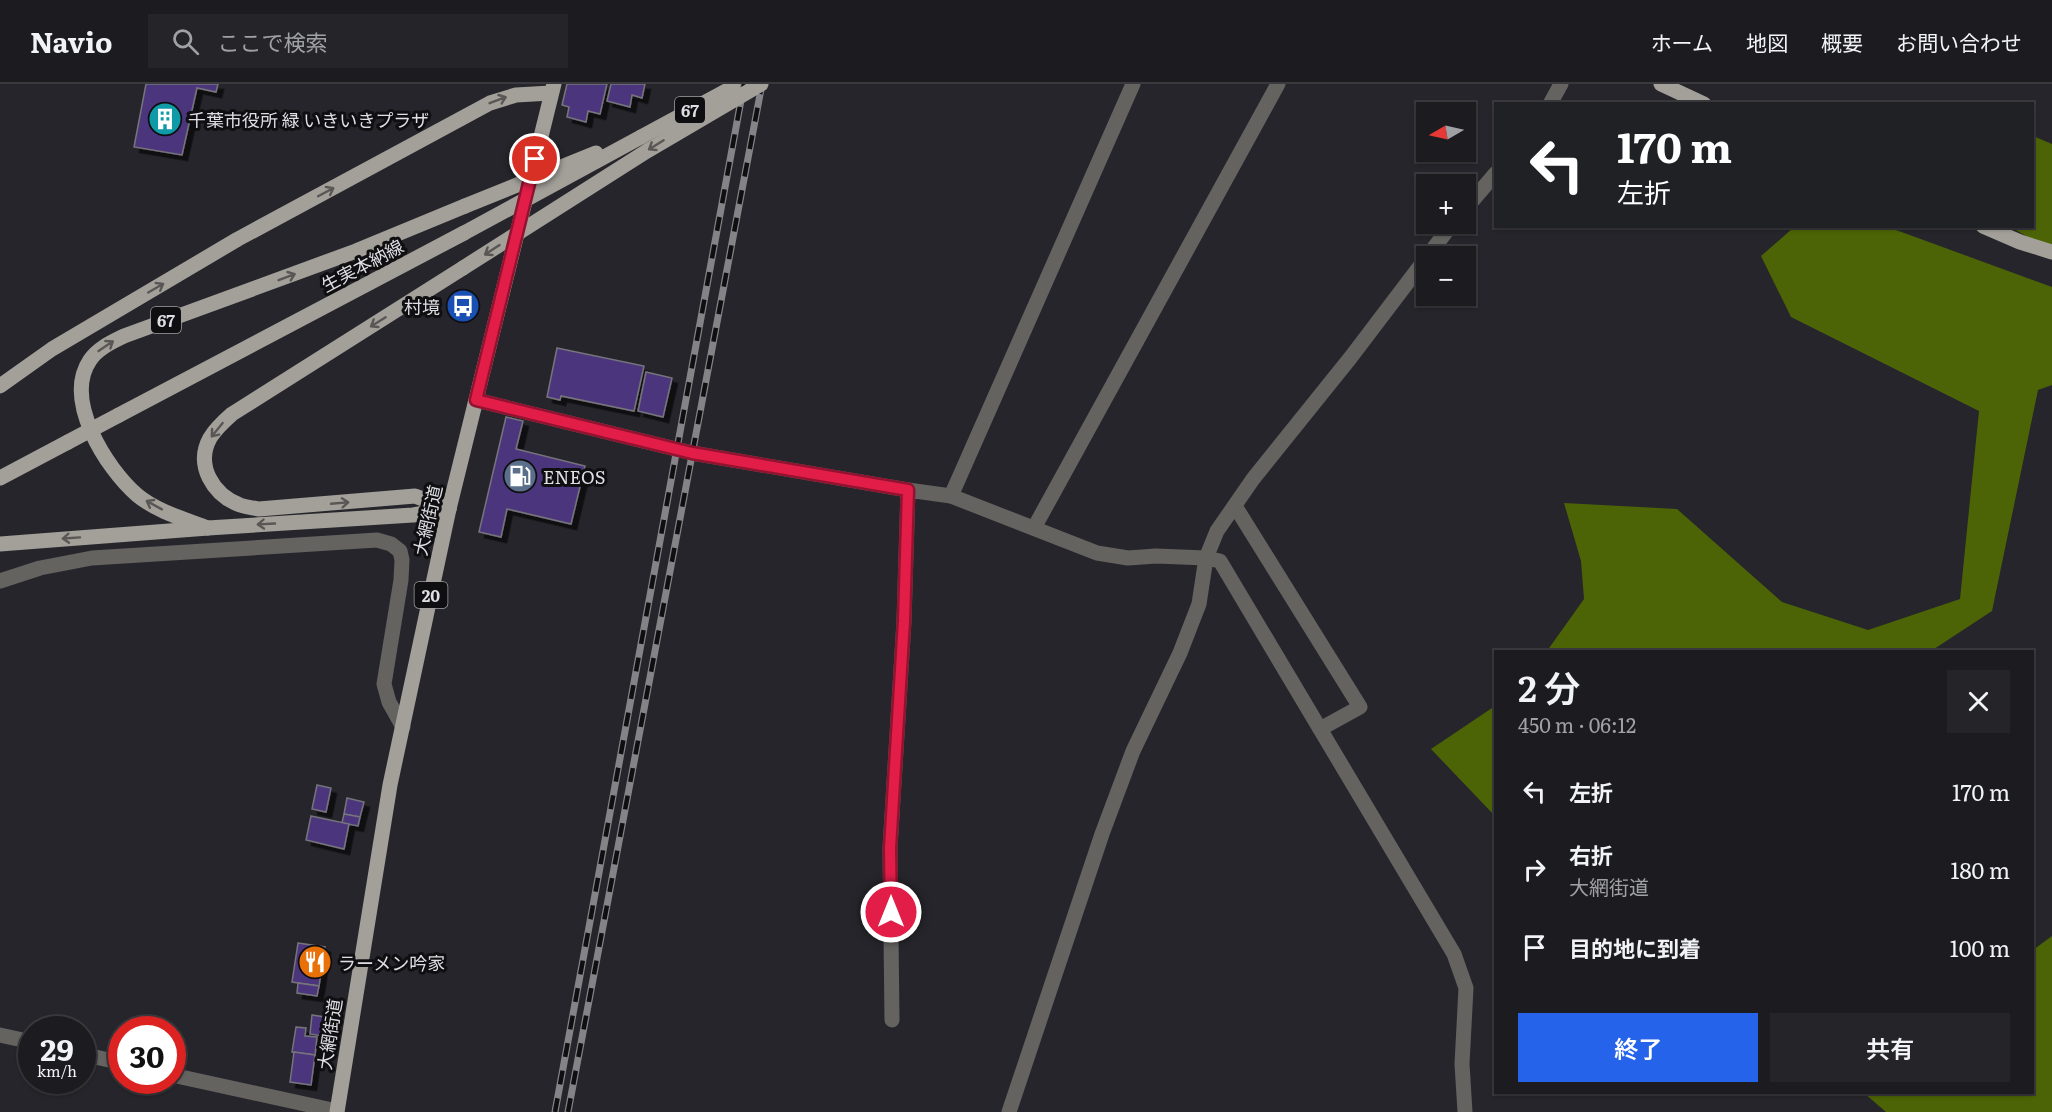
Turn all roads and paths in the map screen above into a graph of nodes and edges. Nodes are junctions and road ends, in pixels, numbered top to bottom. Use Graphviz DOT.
graph roads {
  1 [pos="740,84"];
  2 [pos="761,84"];
  3 [pos="1133,84"];
  4 [pos="1278,84"];
  5 [pos="1561,84"];
  6 [pos="1661,84"];
  7 [pos="552,88"];
  8 [pos="1551,102"];
  9 [pos="1700,102"];
  10 [pos="641,137"];
  11 [pos="1494,175"];
  12 [pos="1476,196"];
  13 [pos="1988,228"];
  14 [pos="1444,234"];
  15 [pos="2052,252"];
  16 [pos="0,386"];
  17 [pos="476,400"];
  18 [pos="0,478"];
  19 [pos="908,490"];
  20 [pos="951,496"];
  21 [pos="1234,506"];
  22 [pos="449,509"];
  23 [pos="208,528"];
  24 [pos="1034,528"];
  25 [pos="0,544"];
  26 [pos="1206,558"];
  27 [pos="0,581"];
  28 [pos="403,727"];
  29 [pos="1320,729"];
  30 [pos="892,1020"];
  31 [pos="0,1035"];
  32 [pos="18,1039"];
  33 [pos="186,1078"];
  34 [pos="337,1112"];
  35 [pos="1009,1112"];
  36 [pos="1464,1112"];
  1 -- 10 [label="main road, 生実本納線 / 67"];
  2 -- 22 [label="main road, one-way, bridge"];
  3 -- 20 [label="street"];
  4 -- 24 [label="street"];
  5 -- 8 [label="street"];
  6 -- 9 [label="main road"];
  16 -- 7 [label="main road, 67, one-way"];
  7 -- 17 [label="main road, 大網街道 / 20"];
  10 -- 18 [label="main road, 生実本納線 / 67, bridge"];
  23 -- 10 [label="main road, 67, one-way, bridge"];
  11 -- 12 [label="street"];
  13 -- 15 [label="main road"];
  14 -- 21 [label="street"];
  17 -- 19 [label="street"];
  17 -- 22 [label="main road, 大網街道 / 20"];
  19 -- 20 [label="street"];
  19 -- 30 [label="street"];
  20 -- 24 [label="street"];
  21 -- 26 [label="street"];
  21 -- 29 [label="street"];
  22 -- 23 [label="main road, 67, one-way"];
  22 -- 28 [label="main road, 大網街道 / 20"];
  23 -- 25 [label="main road, 67, one-way"];
  24 -- 26 [label="street"];
  26 -- 29 [label="street"];
  26 -- 35 [label="street"];
  27 -- 28 [label="street"];
  28 -- 34 [label="main road, 大網街道 / 20"];
  29 -- 36 [label="street"];
  31 -- 32 [label="street"];
  33 -- 34 [label="street"];
}
